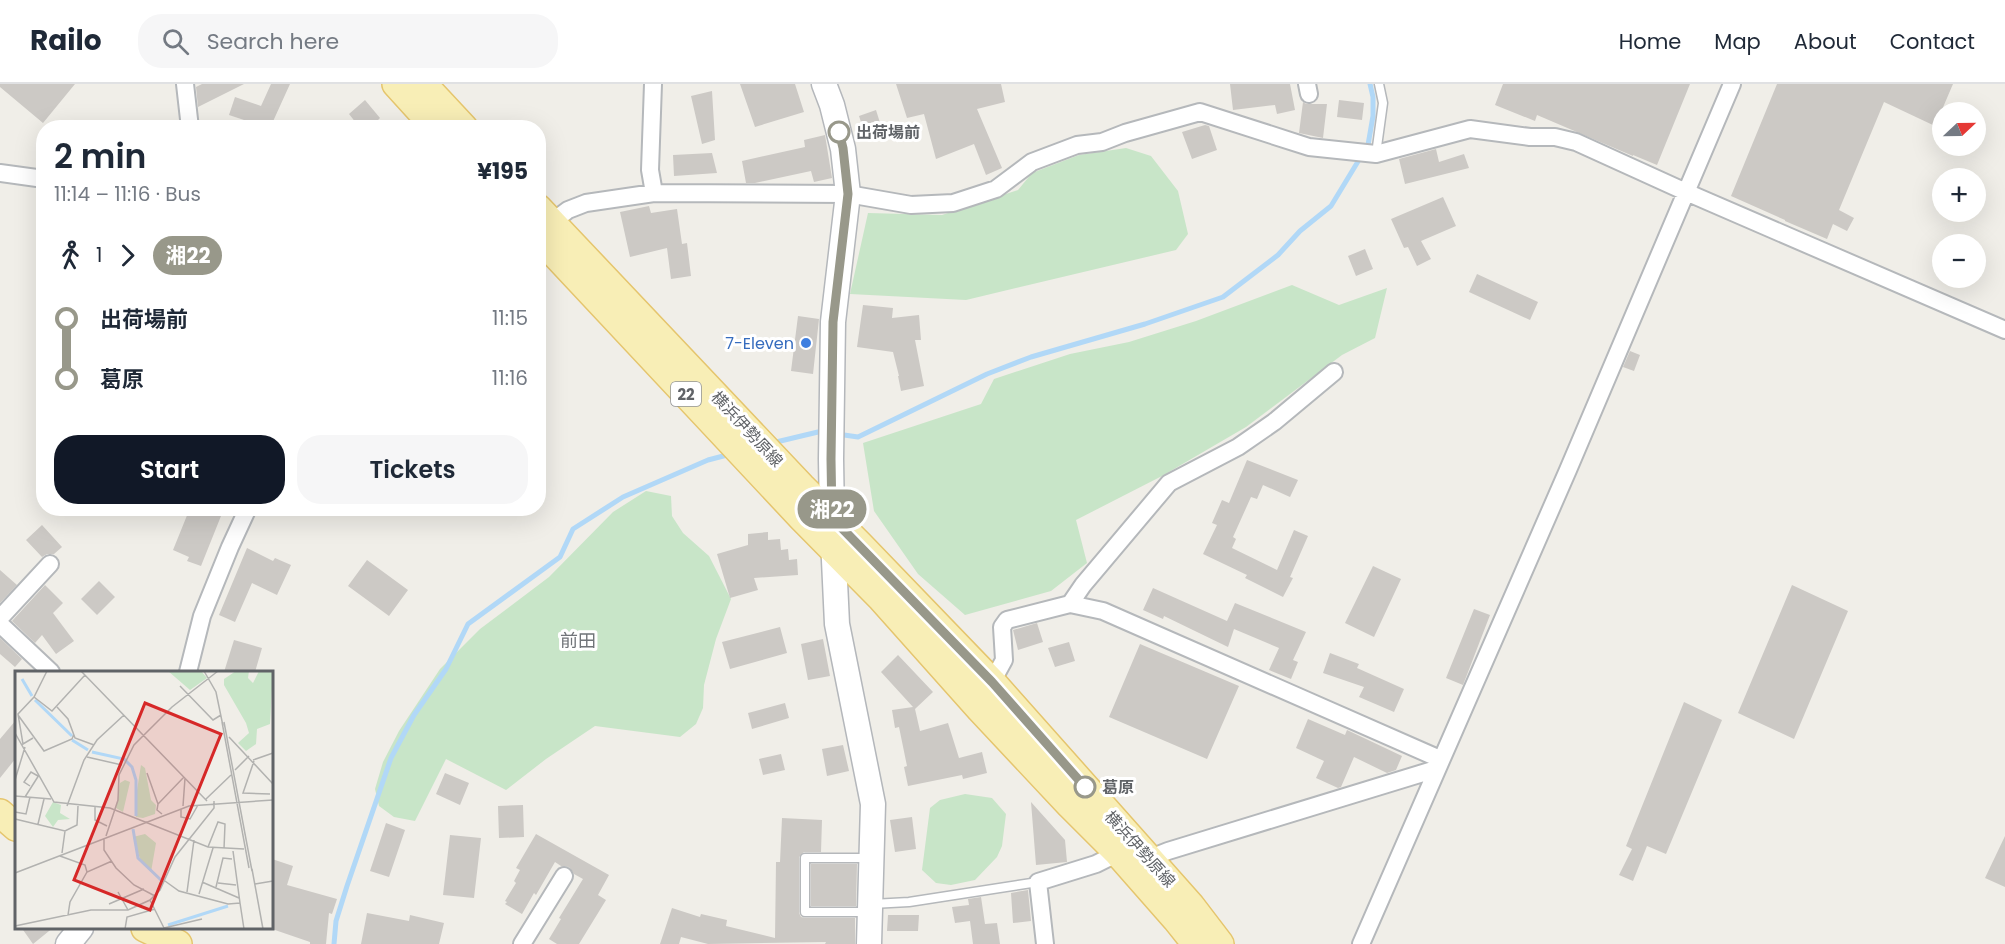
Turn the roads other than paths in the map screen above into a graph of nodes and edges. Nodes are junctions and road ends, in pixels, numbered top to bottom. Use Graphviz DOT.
graph roads {
  1 [pos="185,84"];
  2 [pos="396,84"];
  3 [pos="423,84"];
  4 [pos="653,84"];
  5 [pos="824,84"];
  6 [pos="1379,84"];
  7 [pos="1732,84"];
  8 [pos="189,120"];
  9 [pos="429,120"];
  10 [pos="457,120"];
  11 [pos="1376,154"];
  12 [pos="0,173"];
  13 [pos="36,178"];
  14 [pos="1686,192"];
  15 [pos="654,193"];
  16 [pos="848,194"];
  17 [pos="546,221"];
  18 [pos="546,225"];
  19 [pos="546,225"];
  20 [pos="2005,330"];
  21 [pos="1334,372"];
  22 [pos="244,516"];
  23 [pos="832,518"];
  24 [pos="834,550"];
  25 [pos="50,564"];
  26 [pos="1070,604"];
  27 [pos="0,618"];
  28 [pos="0,624"];
  29 [pos="50,671"];
  30 [pos="188,671"];
  31 [pos="992,682"];
  32 [pos="1438,764"];
  33 [pos="0,813"];
  34 [pos="15,826"];
  35 [pos="1118,853"];
  36 [pos="872,858"];
  37 [pos="1151,862"];
  38 [pos="564,876"];
  39 [pos="1038,882"];
  40 [pos="871,908"];
  41 [pos="79,929"];
  42 [pos="68,944"];
  43 [pos="522,944"];
  44 [pos="869,944"];
  45 [pos="1045,944"];
  46 [pos="1196,944"];
  47 [pos="1220,944"];
  48 [pos="1361,944"];
  1 -- 8 [label="street"];
  2 -- 9 [label="main road"];
  3 -- 10 [label="main road"];
  4 -- 15 [label="street"];
  5 -- 16 [label="street"];
  6 -- 11 [label="lane"];
  7 -- 14 [label="street"];
  11 -- 14 [label="street"];
  11 -- 16 [label="street"];
  12 -- 13 [label="street"];
  14 -- 20 [label="street"];
  14 -- 32 [label="street"];
  15 -- 16 [label="street"];
  15 -- 17 [label="street"];
  16 -- 23 [label="street"];
  18 -- 23 [label="main road, 横浜伊勢原線 / 22"];
  19 -- 24 [label="main road, 横浜伊勢原線 / 22"];
  21 -- 26 [label="street"];
  22 -- 30 [label="street"];
  23 -- 24 [label="street"];
  23 -- 31 [label="main road, 横浜伊勢原線 / 22"];
  24 -- 35 [label="main road, 横浜伊勢原線 / 22"];
  24 -- 36 [label="street"];
  25 -- 27 [label="street"];
  26 -- 31 [label="street"];
  26 -- 32 [label="street"];
  28 -- 29 [label="street"];
  31 -- 37 [label="main road, 横浜伊勢原線 / 22"];
  32 -- 37 [label="street"];
  32 -- 48 [label="street"];
  33 -- 34 [label="main road"];
  35 -- 39 [label="street"];
  35 -- 46 [label="main road, 横浜伊勢原線 / 22"];
  36 -- 40 [label="street"];
  36 -- 40 [label="lane"];
  37 -- 47 [label="main road, 横浜伊勢原線 / 22"];
  38 -- 43 [label="street"];
  39 -- 40 [label="lane"];
  39 -- 45 [label="street"];
  40 -- 44 [label="street"];
  41 -- 42 [label="street"];
}
